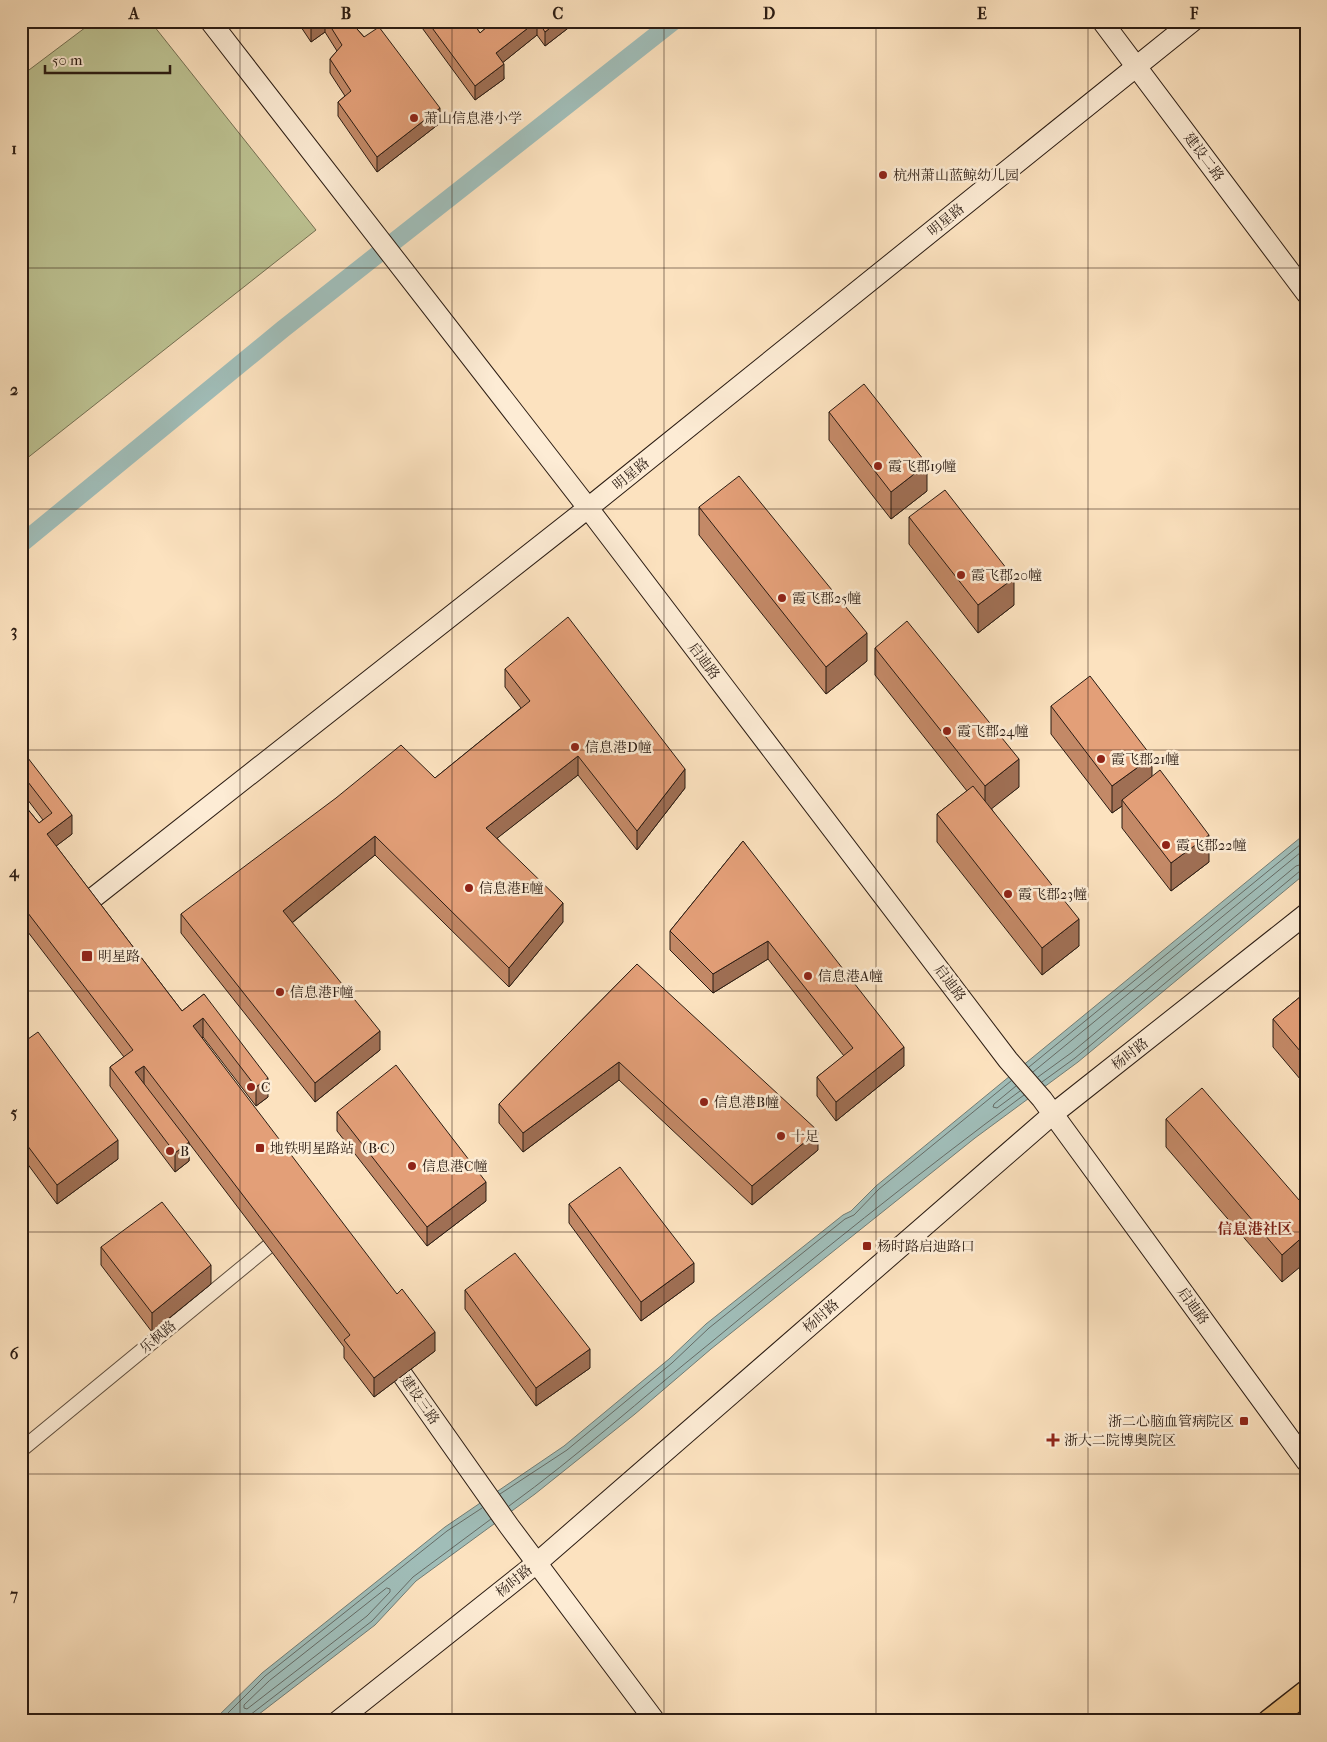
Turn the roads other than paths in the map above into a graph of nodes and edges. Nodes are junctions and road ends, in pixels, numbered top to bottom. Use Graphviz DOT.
graph roads {
  1 [pos="210,21"];
  2 [pos="1102,21"];
  3 [pos="1193,21"];
  4 [pos="1136,66"];
  5 [pos="1306,293"];
  6 [pos="588,508"];
  7 [pos="1306,914"];
  8 [pos="62,919"];
  9 [pos="1047,1107"];
  10 [pos="294,1224"];
  11 [pos="379,1341"];
  12 [pos="21,1450"];
  13 [pos="1306,1461"];
  14 [pos="538,1562"];
  15 [pos="1306,1692"];
  16 [pos="338,1721"];
  17 [pos="655,1721"];
  18 [pos="1270,1721"];
  1 -- 6 [label="street, 启迪路"];
  2 -- 4 [label="street, 建设二路"];
  3 -- 4 [label="street, 明星路"];
  4 -- 5 [label="street, 建设二路"];
  4 -- 6 [label="street, 明星路"];
  6 -- 8 [label="street, 明星路"];
  6 -- 9 [label="street, 启迪路"];
  7 -- 9 [label="street, 杨时路"];
  9 -- 13 [label="street, 启迪路"];
  9 -- 14 [label="street, 杨时路"];
  10 -- 12 [label="street, 乐枫路"];
  11 -- 14 [label="street, 建设三路"];
  14 -- 16 [label="street, 杨时路"];
  14 -- 17 [label="street, 建设三路"];
  15 -- 18 [label="main road"];
}
